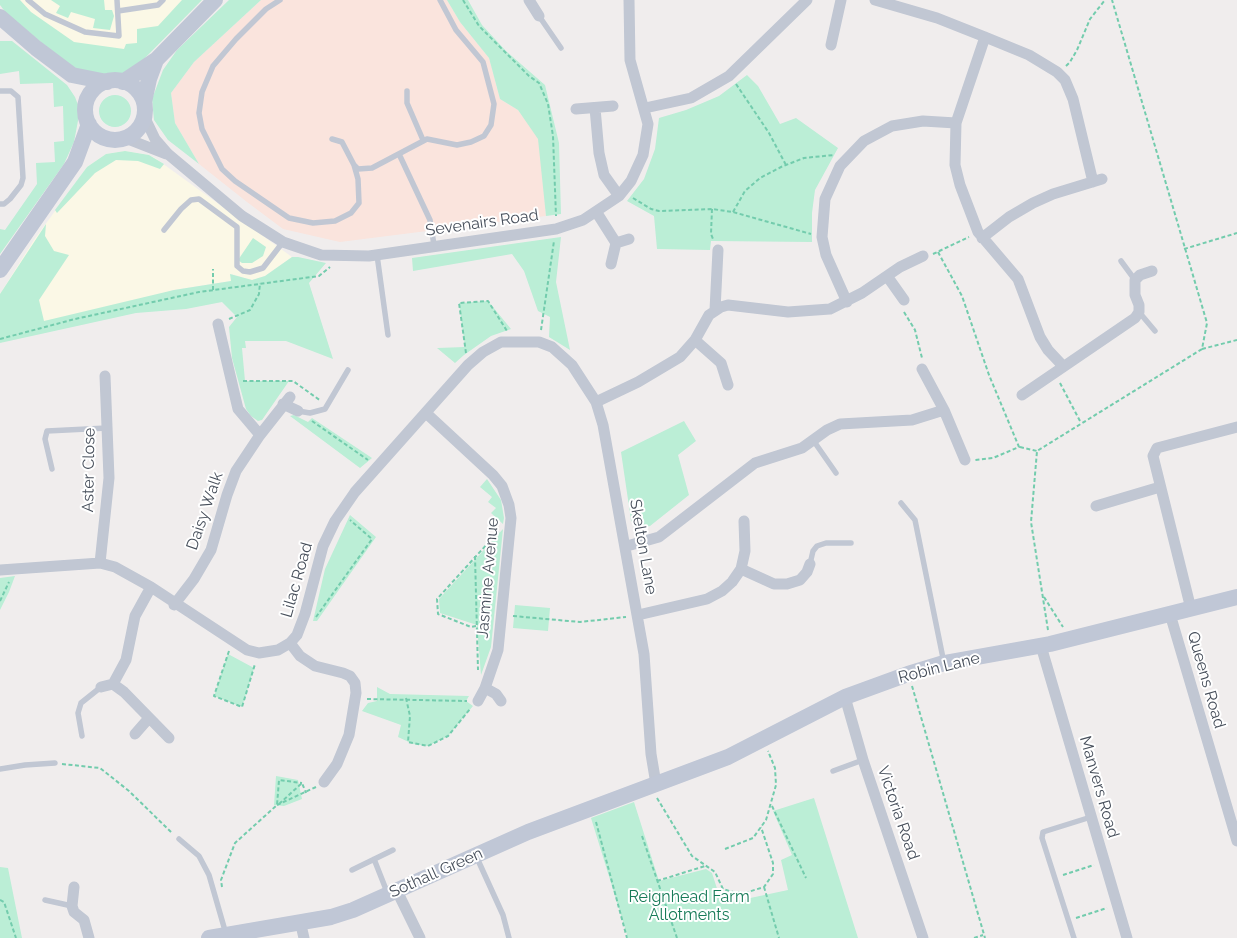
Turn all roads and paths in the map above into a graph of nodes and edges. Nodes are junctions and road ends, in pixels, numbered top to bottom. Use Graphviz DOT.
graph roads {
  1 [pos="28,0"];
  2 [pos="117,0"];
  3 [pos="163,0"];
  4 [pos="215,0"];
  5 [pos="280,0"];
  6 [pos="440,0"];
  7 [pos="463,0"];
  8 [pos="529,0"];
  9 [pos="629,0"];
  10 [pos="806,0"];
  11 [pos="841,0"];
  12 [pos="875,0"];
  13 [pos="1105,0"];
  14 [pos="118,11"];
  15 [pos="539,16"];
  16 [pos="1,21"];
  17 [pos="985,36"];
  18 [pos="831,45"];
  19 [pos="561,48"];
  20 [pos="156,60"];
  21 [pos="1057,72"];
  22 [pos="72,75"];
  23 [pos="729,76"];
  24 [pos="115,82"];
  25 [pos="0,91"];
  26 [pos="407,91"];
  27 [pos="86,106"];
  28 [pos="613,106"];
  29 [pos="595,108"];
  30 [pos="645,108"];
  31 [pos="144,109"];
  32 [pos="576,110"];
  33 [pos="956,123"];
  34 [pos="89,124"];
  35 [pos="118,139"];
  36 [pos="332,139"];
  37 [pos="423,140"];
  38 [pos="851,153"];
  39 [pos="168,154"];
  40 [pos="399,154"];
  41 [pos="75,162"];
  42 [pos="354,165"];
  43 [pos="786,165"];
  44 [pos="621,193"];
  45 [pos="0,204"];
  46 [pos="712,209"];
  47 [pos="732,212"];
  48 [pos="597,213"];
  49 [pos="556,229"];
  50 [pos="164,230"];
  51 [pos="1237,233"];
  52 [pos="980,235"];
  53 [pos="822,237"];
  54 [pos="629,240"];
  55 [pos="284,242"];
  56 [pos="616,243"];
  57 [pos="434,245"];
  58 [pos="1184,249"];
  59 [pos="718,250"];
  60 [pos="938,252"];
  61 [pos="377,255"];
  62 [pos="340,256"];
  63 [pos="923,256"];
  64 [pos="1121,261"];
  65 [pos="611,264"];
  66 [pos="213,269"];
  67 [pos="0,270"];
  68 [pos="1152,271"];
  69 [pos="887,276"];
  70 [pos="1136,280"];
  71 [pos="260,283"];
  72 [pos="213,290"];
  73 [pos="904,300"];
  74 [pos="847,302"];
  75 [pos="715,310"];
  76 [pos="1139,312"];
  77 [pos="218,324"];
  78 [pos="1155,331"];
  79 [pos="388,334"];
  80 [pos="0,339"];
  81 [pos="695,340"];
  82 [pos="1237,340"];
  83 [pos="510,341"];
  84 [pos="539,342"];
  85 [pos="1202,349"];
  86 [pos="468,365"];
  87 [pos="922,369"];
  88 [pos="348,370"];
  89 [pos="1059,370"];
  90 [pos="105,376"];
  91 [pos="230,381"];
  92 [pos="728,385"];
  93 [pos="1022,395"];
  94 [pos="596,402"];
  95 [pos="328,405"];
  96 [pos="944,410"];
  97 [pos="298,412"];
  98 [pos="426,413"];
  99 [pos="1081,423"];
  100 [pos="1237,427"];
  101 [pos="107,428"];
  102 [pos="260,435"];
  103 [pos="813,440"];
  104 [pos="1019,446"];
  105 [pos="1037,451"];
  106 [pos="965,460"];
  107 [pos="378,466"];
  108 [pos="52,470"];
  109 [pos="836,473"];
  110 [pos="1160,487"];
  111 [pos="901,503"];
  112 [pos="1096,506"];
  113 [pos="340,512"];
  114 [pos="511,518"];
  115 [pos="744,521"];
  116 [pos="851,543"];
  117 [pos="626,546"];
  118 [pos="475,556"];
  119 [pos="100,563"];
  120 [pos="810,564"];
  121 [pos="5,566"];
  122 [pos="741,569"];
  123 [pos="151,587"];
  124 [pos="1043,596"];
  125 [pos="1237,597"];
  126 [pos="0,601"];
  127 [pos="174,605"];
  128 [pos="1191,608"];
  129 [pos="305,614"];
  130 [pos="1170,614"];
  131 [pos="502,615"];
  132 [pos="638,615"];
  133 [pos="476,626"];
  134 [pos="1073,638"];
  135 [pos="233,641"];
  136 [pos="290,643"];
  137 [pos="1040,646"];
  138 [pos="259,653"];
  139 [pos="944,663"];
  140 [pos="478,672"];
  141 [pos="908,674"];
  142 [pos="107,686"];
  143 [pos="485,688"];
  144 [pos="406,698"];
  145 [pos="845,698"];
  146 [pos="355,700"];
  147 [pos="478,701"];
  148 [pos="501,701"];
  149 [pos="149,718"];
  150 [pos="135,734"];
  151 [pos="82,736"];
  152 [pos="169,738"];
  153 [pos="764,740"];
  154 [pos="863,760"];
  155 [pos="55,763"];
  156 [pos="0,769"];
  157 [pos="833,771"];
  158 [pos="324,782"];
  159 [pos="302,783"];
  160 [pos="654,786"];
  161 [pos="306,793"];
  162 [pos="277,805"];
  163 [pos="772,806"];
  164 [pos="592,808"];
  165 [pos="1091,817"];
  166 [pos="761,827"];
  167 [pos="642,836"];
  168 [pos="179,840"];
  169 [pos="1237,841"];
  170 [pos="725,849"];
  171 [pos="393,850"];
  172 [pos="476,856"];
  173 [pos="374,859"];
  174 [pos="1104,862"];
  175 [pos="705,866"];
  176 [pos="352,870"];
  177 [pos="806,878"];
  178 [pos="1054,878"];
  179 [pos="657,881"];
  180 [pos="74,887"];
  181 [pos="764,887"];
  182 [pos="393,893"];
  183 [pos="224,895"];
  184 [pos="0,900"];
  185 [pos="45,900"];
  186 [pos="1117,905"];
  187 [pos="72,906"];
  188 [pos="1068,920"];
  189 [pos="300,921"];
  190 [pos="226,934"];
  191 [pos="984,934"];
  192 [pos="16,938"];
  193 [pos="89,938"];
  194 [pos="209,938"];
  195 [pos="304,938"];
  196 [pos="420,938"];
  197 [pos="510,938"];
  198 [pos="627,938"];
  199 [pos="677,938"];
  200 [pos="779,938"];
  201 [pos="923,938"];
  202 [pos="974,938"];
  203 [pos="985,938"];
  204 [pos="1074,938"];
  205 [pos="1127,938"];
  1 -- 14 [label="lane"];
  2 -- 14 [label="lane"];
  3 -- 14 [label="lane"];
  4 -- 20 [label="street"];
  5 -- 42 [label="lane"];
  6 -- 37 [label="lane"];
  7 -- 49 [label="path"];
  8 -- 15 [label="street"];
  9 -- 30 [label="street, Sevenairs Road"];
  10 -- 23 [label="street"];
  11 -- 18 [label="street"];
  12 -- 17 [label="street"];
  13 -- 21 [label="path"];
  15 -- 19 [label="lane"];
  16 -- 22 [label="street"];
  17 -- 21 [label="street"];
  17 -- 33 [label="street"];
  20 -- 24 [label="street"];
  20 -- 31 [label="street"];
  21 -- 52 [label="street"];
  22 -- 24 [label="street"];
  22 -- 27 [label="street"];
  23 -- 30 [label="street"];
  23 -- 43 [label="path"];
  24 -- 27 [label="street"];
  24 -- 31 [label="street"];
  25 -- 45 [label="lane"];
  26 -- 37 [label="lane"];
  27 -- 34 [label="street"];
  28 -- 29 [label="street"];
  29 -- 32 [label="street"];
  29 -- 44 [label="street"];
  30 -- 44 [label="street, Sevenairs Road"];
  31 -- 35 [label="street"];
  31 -- 39 [label="street, Sevenairs Road"];
  33 -- 38 [label="street"];
  33 -- 52 [label="street"];
  34 -- 35 [label="street"];
  34 -- 41 [label="street"];
  35 -- 39 [label="street, Sevenairs Road"];
  35 -- 41 [label="street"];
  36 -- 42 [label="lane"];
  37 -- 40 [label="lane"];
  38 -- 43 [label="path"];
  38 -- 53 [label="street"];
  39 -- 55 [label="street, Sevenairs Road"];
  40 -- 42 [label="lane"];
  40 -- 57 [label="lane"];
  41 -- 67 [label="street"];
  43 -- 47 [label="path"];
  44 -- 46 [label="path"];
  44 -- 48 [label="street, Sevenairs Road"];
  46 -- 47 [label="path"];
  46 -- 59 [label="path"];
  47 -- 53 [label="path"];
  48 -- 49 [label="street, Sevenairs Road"];
  48 -- 56 [label="street"];
  49 -- 57 [label="street, Sevenairs Road"];
  49 -- 84 [label="path"];
  50 -- 55 [label="lane"];
  51 -- 58 [label="path"];
  52 -- 60 [label="path"];
  52 -- 89 [label="street"];
  53 -- 74 [label="street"];
  54 -- 56 [label="street"];
  55 -- 62 [label="street, Sevenairs Road"];
  56 -- 65 [label="street"];
  57 -- 61 [label="street, Sevenairs Road"];
  59 -- 75 [label="street"];
  60 -- 63 [label="path"];
  60 -- 104 [label="path"];
  61 -- 62 [label="street, Sevenairs Road"];
  61 -- 79 [label="lane"];
  62 -- 71 [label="path"];
  63 -- 69 [label="street"];
  64 -- 70 [label="lane"];
  66 -- 72 [label="path"];
  68 -- 70 [label="street"];
  69 -- 73 [label="street"];
  69 -- 74 [label="street"];
  70 -- 76 [label="street"];
  71 -- 72 [label="path"];
  71 -- 77 [label="path"];
  72 -- 80 [label="path"];
  73 -- 87 [label="path"];
  74 -- 75 [label="street"];
  75 -- 81 [label="street"];
  76 -- 78 [label="lane"];
  76 -- 89 [label="street"];
  77 -- 91 [label="street"];
  81 -- 92 [label="street"];
  81 -- 94 [label="street"];
  82 -- 85 [label="path"];
  83 -- 84 [label="street, Lilac Road"];
  83 -- 86 [label="street, Lilac Road"];
  83 -- 86 [label="path"];
  84 -- 94 [label="street, Skelton Lane"];
  86 -- 98 [label="street, Lilac Road"];
  87 -- 96 [label="street"];
  88 -- 95 [label="lane"];
  89 -- 93 [label="street"];
  89 -- 99 [label="path"];
  90 -- 101 [label="street, Aster Close"];
  91 -- 95 [label="path"];
  91 -- 102 [label="street"];
  94 -- 117 [label="street, Skelton Lane"];
  95 -- 97 [label="lane"];
  96 -- 103 [label="street"];
  96 -- 106 [label="street"];
  97 -- 102 [label="street, Daisy Walk"];
  97 -- 107 [label="path"];
  98 -- 107 [label="street, Lilac Road"];
  98 -- 114 [label="street, Jasmine Avenue"];
  100 -- 110 [label="street"];
  101 -- 108 [label="lane"];
  101 -- 119 [label="street, Aster Close"];
  102 -- 127 [label="street, Daisy Walk"];
  103 -- 109 [label="lane"];
  103 -- 117 [label="street"];
  104 -- 105 [label="path"];
  104 -- 106 [label="path"];
  107 -- 113 [label="street, Lilac Road"];
  110 -- 112 [label="street"];
  110 -- 128 [label="street"];
  111 -- 139 [label="lane"];
  113 -- 129 [label="street, Lilac Road"];
  113 -- 129 [label="path"];
  114 -- 118 [label="path"];
  114 -- 131 [label="street, Jasmine Avenue"];
  115 -- 122 [label="street"];
  116 -- 120 [label="lane"];
  117 -- 132 [label="street, Skelton Lane"];
  118 -- 133 [label="path"];
  118 -- 133 [label="path"];
  119 -- 121 [label="street"];
  119 -- 123 [label="street"];
  120 -- 122 [label="street"];
  121 -- 126 [label="path"];
  122 -- 132 [label="street"];
  123 -- 127 [label="street"];
  123 -- 142 [label="street"];
  124 -- 134 [label="path"];
  125 -- 128 [label="street, Robin Lane"];
  127 -- 135 [label="street"];
  128 -- 130 [label="street, Robin Lane"];
  129 -- 136 [label="street, Lilac Road"];
  130 -- 134 [label="street, Robin Lane"];
  130 -- 169 [label="street, Queens Road"];
  131 -- 132 [label="path"];
  131 -- 143 [label="street, Jasmine Avenue"];
  132 -- 160 [label="street, Skelton Lane"];
  133 -- 140 [label="path"];
  134 -- 137 [label="street, Robin Lane"];
  135 -- 138 [label="street"];
  135 -- 138 [label="path"];
  136 -- 138 [label="street, Lilac Road"];
  136 -- 146 [label="street"];
  137 -- 139 [label="street, Robin Lane"];
  137 -- 165 [label="street, Manvers Road"];
  139 -- 141 [label="street, Robin Lane"];
  141 -- 145 [label="street, Robin Lane"];
  141 -- 191 [label="path"];
  142 -- 149 [label="street"];
  142 -- 151 [label="lane"];
  143 -- 147 [label="street, Jasmine Avenue"];
  143 -- 148 [label="street"];
  144 -- 146 [label="path"];
  144 -- 147 [label="path"];
  144 -- 147 [label="path"];
  145 -- 153 [label="street, Robin Lane"];
  145 -- 154 [label="street, Victoria Road"];
  146 -- 158 [label="street"];
  149 -- 150 [label="street"];
  149 -- 152 [label="street"];
  153 -- 160 [label="street, Robin Lane"];
  153 -- 163 [label="path"];
  154 -- 157 [label="lane"];
  154 -- 201 [label="street, Victoria Road"];
  155 -- 156 [label="lane"];
  155 -- 168 [label="path"];
  158 -- 161 [label="path"];
  159 -- 161 [label="path"];
  159 -- 162 [label="path"];
  159 -- 162 [label="path"];
  160 -- 164 [label="street, Sothall Green"];
  160 -- 175 [label="path"];
  161 -- 162 [label="path"];
  162 -- 183 [label="path"];
  163 -- 166 [label="path"];
  163 -- 177 [label="path"];
  164 -- 172 [label="street, Sothall Green"];
  164 -- 198 [label="path"];
  165 -- 174 [label="street, Manvers Road"];
  165 -- 178 [label="lane"];
  166 -- 170 [label="path"];
  166 -- 181 [label="path"];
  167 -- 179 [label="path"];
  168 -- 190 [label="lane"];
  171 -- 173 [label="lane"];
  172 -- 182 [label="street, Sothall Green"];
  172 -- 197 [label="lane"];
  173 -- 176 [label="lane"];
  173 -- 182 [label="lane"];
  174 -- 178 [label="path"];
  174 -- 186 [label="street, Manvers Road"];
  175 -- 179 [label="path"];
  175 -- 181 [label="path"];
  178 -- 188 [label="lane"];
  179 -- 199 [label="path"];
  180 -- 187 [label="street"];
  181 -- 200 [label="path"];
  182 -- 189 [label="street, Sothall Green"];
  182 -- 196 [label="street"];
  184 -- 192 [label="path"];
  185 -- 187 [label="lane"];
  186 -- 188 [label="path"];
  186 -- 205 [label="street, Manvers Road"];
  187 -- 193 [label="street"];
  188 -- 204 [label="lane"];
  189 -- 190 [label="street, Sothall Green"];
  189 -- 195 [label="street"];
  190 -- 194 [label="street, Sothall Green"];
  191 -- 202 [label="path"];
  191 -- 203 [label="path"];
}
